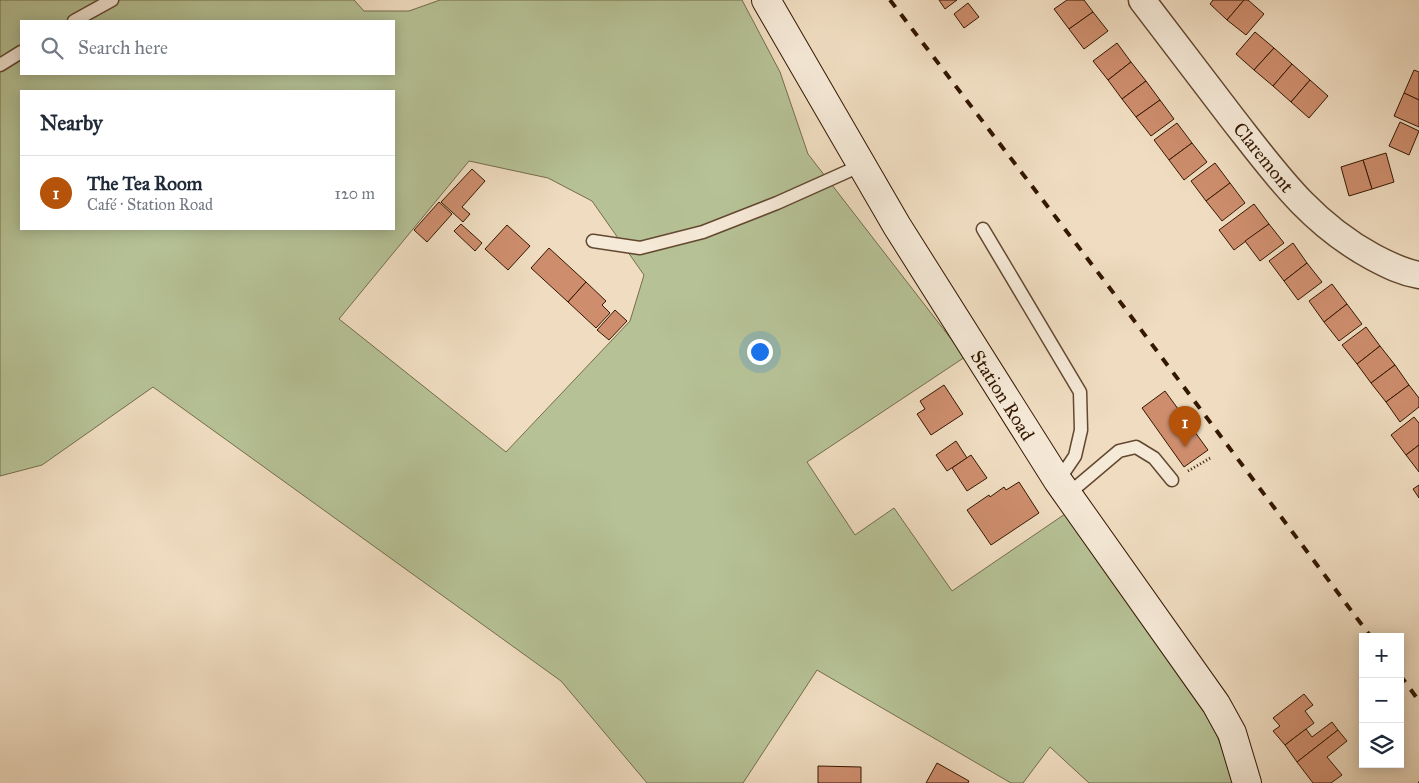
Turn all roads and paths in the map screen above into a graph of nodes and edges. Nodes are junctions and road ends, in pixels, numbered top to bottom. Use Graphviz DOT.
graph roads {
  1 [pos="112,0"];
  2 [pos="766,0"];
  3 [pos="1142,0"];
  4 [pos="76,20"];
  5 [pos="20,53"];
  6 [pos="0,65"];
  7 [pos="862,165"];
  8 [pos="983,229"];
  9 [pos="593,241"];
  10 [pos="1419,275"];
  11 [pos="1212,457"];
  12 [pos="1172,480"];
  13 [pos="1063,488"];
  14 [pos="1247,783"];
  1 -- 4 [label="lane"];
  2 -- 7 [label="street, Station Road"];
  3 -- 10 [label="street, Claremont"];
  5 -- 6 [label="lane"];
  7 -- 9 [label="lane"];
  7 -- 13 [label="street, Station Road"];
  8 -- 13 [label="lane"];
  11 -- 12 [label="path"];
  12 -- 13 [label="lane"];
  13 -- 14 [label="street, Station Road"];
}
